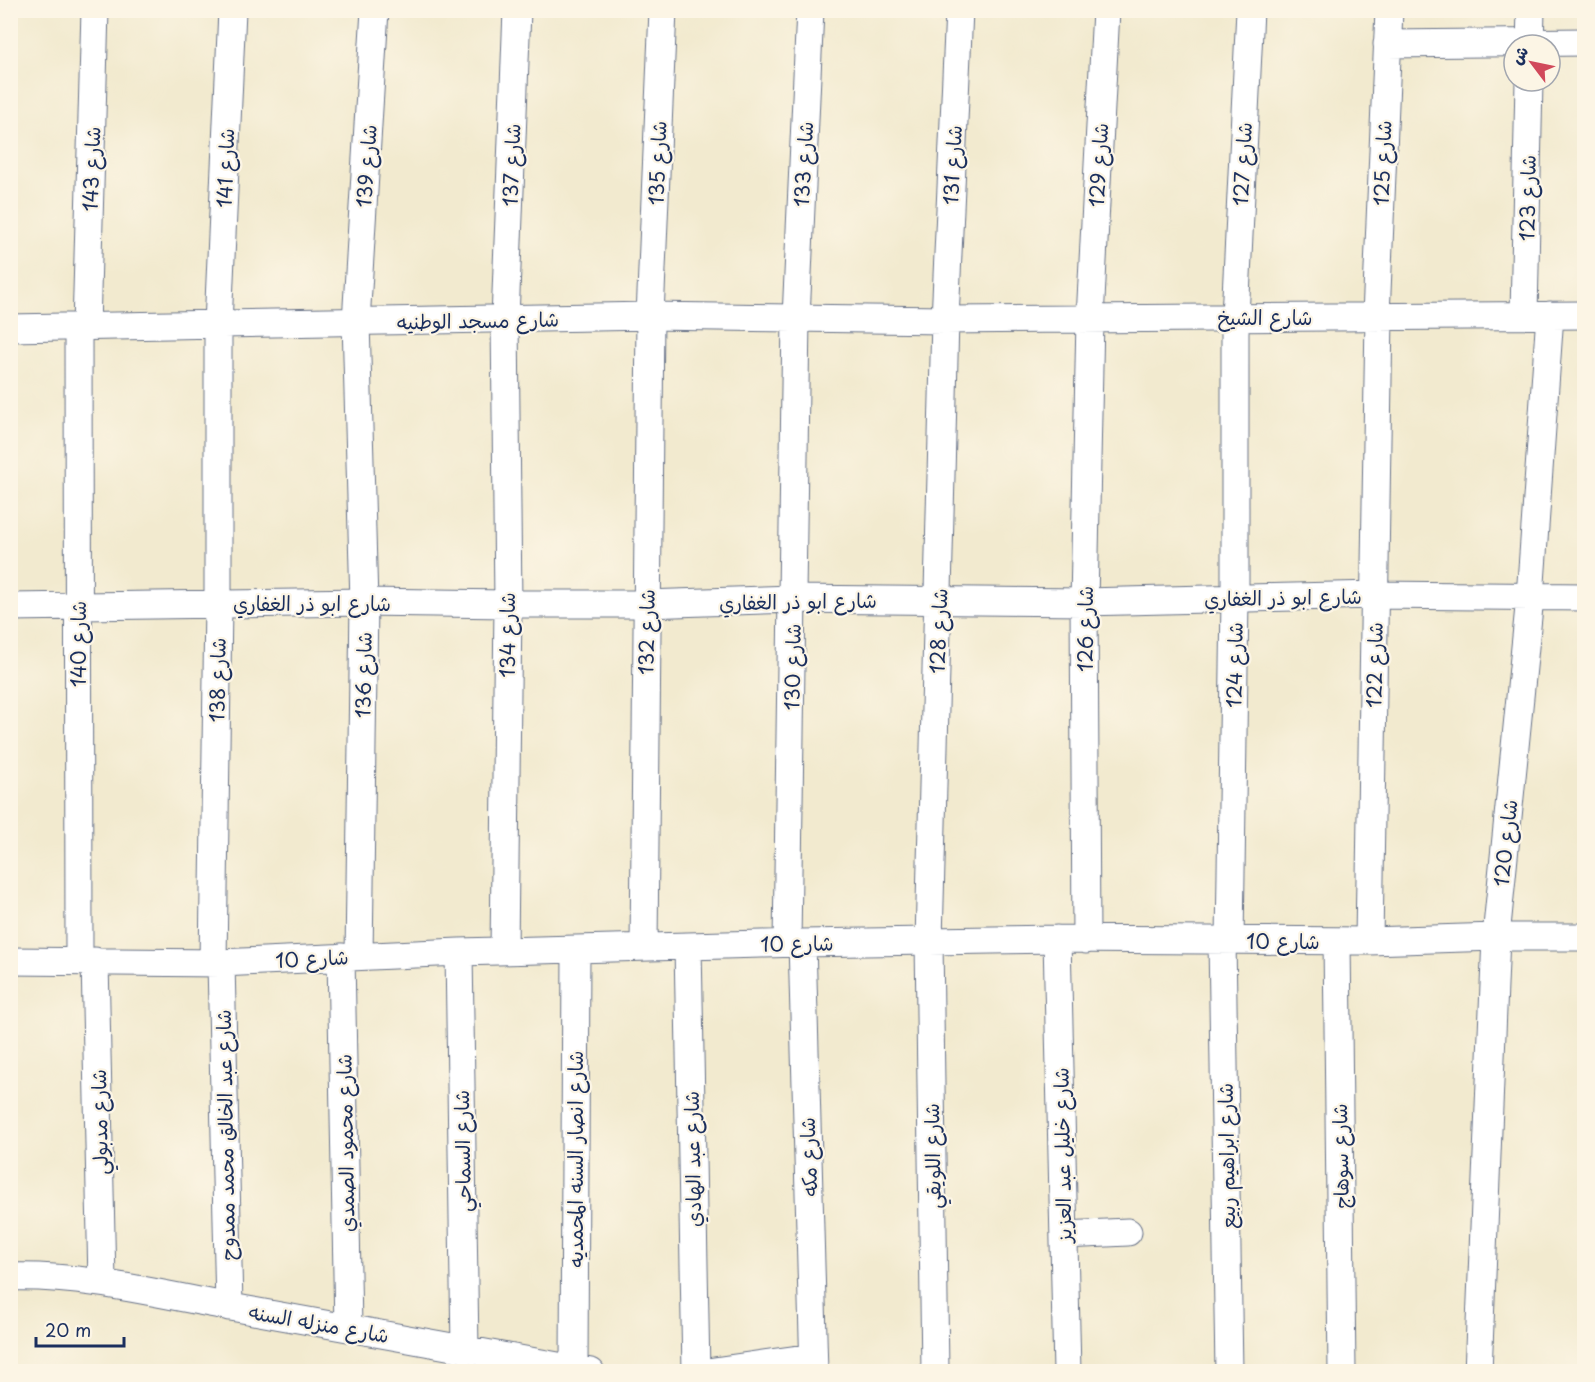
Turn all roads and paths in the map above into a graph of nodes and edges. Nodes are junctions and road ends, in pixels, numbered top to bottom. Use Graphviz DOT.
graph roads {
  1 [pos="95,10"];
  2 [pos="232,10"];
  3 [pos="375,10"];
  4 [pos="517,10"];
  5 [pos="663,10"];
  6 [pos="810,10"];
  7 [pos="959,10"];
  8 [pos="1106,10"];
  9 [pos="1250,10"];
  10 [pos="1389,10"];
  11 [pos="1532,10"];
  12 [pos="1531,33"];
  13 [pos="1584,42"];
  14 [pos="1562,43"];
  15 [pos="1387,44"];
  16 [pos="1502,44"];
  17 [pos="1530,93"];
  18 [pos="1537,315"];
  19 [pos="1584,315"];
  20 [pos="650,316"];
  21 [pos="1377,316"];
  22 [pos="1235,317"];
  23 [pos="796,318"];
  24 [pos="505,319"];
  25 [pos="1090,319"];
  26 [pos="945,320"];
  27 [pos="356,322"];
  28 [pos="218,325"];
  29 [pos="82,327"];
  30 [pos="10,328"];
  31 [pos="1376,595"];
  32 [pos="1530,597"];
  33 [pos="1584,597"];
  34 [pos="1235,598"];
  35 [pos="793,599"];
  36 [pos="939,600"];
  37 [pos="364,602"];
  38 [pos="1084,602"];
  39 [pos="218,604"];
  40 [pos="507,604"];
  41 [pos="646,604"];
  42 [pos="78,607"];
  43 [pos="10,608"];
  44 [pos="1496,937"];
  45 [pos="1584,937"];
  46 [pos="1057,939"];
  47 [pos="1086,940"];
  48 [pos="929,941"];
  49 [pos="1226,941"];
  50 [pos="1337,941"];
  51 [pos="1369,941"];
  52 [pos="795,943"];
  53 [pos="688,946"];
  54 [pos="644,947"];
  55 [pos="576,949"];
  56 [pos="459,951"];
  57 [pos="504,951"];
  58 [pos="350,957"];
  59 [pos="10,961"];
  60 [pos="87,961"];
  61 [pos="217,963"];
  62 [pos="1128,1232"];
  63 [pos="1064,1235"];
  64 [pos="10,1277"];
  65 [pos="102,1282"];
  66 [pos="229,1307"];
  67 [pos="348,1328"];
  68 [pos="465,1350"];
  69 [pos="814,1364"];
  70 [pos="583,1370"];
  71 [pos="696,1371"];
  72 [pos="707,1371"];
  73 [pos="934,1371"];
  74 [pos="1068,1371"];
  75 [pos="1229,1371"];
  76 [pos="1342,1371"];
  77 [pos="1478,1371"];
  1 -- 29 [label="street, شارع 143"];
  2 -- 28 [label="street, شارع 141"];
  3 -- 27 [label="street, شارع 139"];
  4 -- 24 [label="street, شارع 137"];
  5 -- 20 [label="street, شارع 135"];
  6 -- 23 [label="street, شارع 133"];
  7 -- 26 [label="street, شارع 131"];
  8 -- 25 [label="street, شارع 129"];
  9 -- 22 [label="street, شارع 127"];
  10 -- 15 [label="street, شارع 125"];
  11 -- 12 [label="street"];
  13 -- 14 [label="street"];
  15 -- 16 [label="street"];
  15 -- 21 [label="street, شارع 125"];
  17 -- 18 [label="street, شارع 123"];
  18 -- 19 [label="street, شارع الشيخ"];
  18 -- 21 [label="street, شارع الشيخ"];
  18 -- 32 [label="street, شارع 120"];
  20 -- 23 [label="street, شارع مسجد الوطنيه"];
  20 -- 24 [label="street, شارع مسجد الوطنيه"];
  20 -- 41 [label="street, شارع 132"];
  21 -- 22 [label="street, شارع الشيخ"];
  21 -- 31 [label="street, شارع 122"];
  22 -- 25 [label="street, شارع الشيخ"];
  22 -- 34 [label="street, شارع 124"];
  23 -- 26 [label="street, شارع مسجد الوطنيه"];
  23 -- 35 [label="street, شارع 130"];
  24 -- 27 [label="street, شارع مسجد الوطنيه"];
  24 -- 40 [label="street, شارع 134"];
  25 -- 26 [label="street, شارع الشيخ"];
  25 -- 38 [label="street, شارع 126"];
  26 -- 36 [label="street, شارع 128"];
  27 -- 28 [label="street, شارع مسجد الوطنيه"];
  27 -- 37 [label="street, شارع 136"];
  28 -- 29 [label="street, شارع مسجد الوطنيه"];
  28 -- 39 [label="street, شارع 138"];
  29 -- 30 [label="street, شارع مسجد الوطنيه"];
  29 -- 42 [label="street, شارع 140"];
  31 -- 32 [label="street, شارع ابو ذر الغفاري"];
  31 -- 34 [label="street, شارع ابو ذر الغفاري"];
  31 -- 51 [label="street, شارع 122"];
  32 -- 33 [label="street, شارع ابو ذر الغفاري"];
  32 -- 44 [label="street, شارع 120"];
  34 -- 38 [label="street, شارع ابو ذر الغفاري"];
  34 -- 49 [label="street, شارع 124"];
  35 -- 36 [label="street, شارع ابو ذر الغفاري"];
  35 -- 41 [label="street, شارع ابو ذر الغفاري"];
  35 -- 52 [label="street, شارع 130"];
  36 -- 38 [label="street, شارع ابو ذر الغفاري"];
  36 -- 48 [label="street, شارع 128"];
  37 -- 39 [label="street, شارع ابو ذر الغفاري"];
  37 -- 40 [label="street, شارع ابو ذر الغفاري"];
  37 -- 58 [label="street, شارع 136"];
  38 -- 47 [label="street, شارع 126"];
  39 -- 42 [label="street, شارع ابو ذر الغفاري"];
  39 -- 61 [label="street, شارع 138"];
  40 -- 41 [label="street, شارع ابو ذر الغفاري"];
  40 -- 57 [label="street, شارع 134"];
  41 -- 54 [label="street, شارع 132"];
  42 -- 43 [label="street, شارع ابو ذر الغفاري"];
  42 -- 60 [label="street, شارع 140"];
  44 -- 45 [label="street, شارع 10"];
  44 -- 51 [label="street, شارع 10"];
  44 -- 77 [label="street, شارع 120"];
  46 -- 47 [label="street, شارع 10"];
  46 -- 48 [label="street, شارع 10"];
  46 -- 63 [label="street, شارع خليل عبد العزيز"];
  47 -- 49 [label="street, شارع 10"];
  48 -- 52 [label="street, شارع 10"];
  48 -- 73 [label="street, شارع اللويقي"];
  49 -- 50 [label="street, شارع 10"];
  49 -- 75 [label="street, شارع ابراهيم ربيع"];
  50 -- 51 [label="street, شارع 10"];
  50 -- 76 [label="street, شارع سوهاج"];
  52 -- 53 [label="street, شارع 10"];
  52 -- 69 [label="street, شارع مكه"];
  53 -- 54 [label="street, شارع 10"];
  53 -- 71 [label="street, شارع عبد الهادي"];
  54 -- 55 [label="street, شارع 10"];
  55 -- 57 [label="street, شارع 10"];
  55 -- 70 [label="street, شارع انصار السنه المحمديه"];
  56 -- 57 [label="street, شارع 10"];
  56 -- 58 [label="street, شارع 10"];
  56 -- 68 [label="street, شارع السماحي"];
  58 -- 61 [label="street, شارع 10"];
  58 -- 67 [label="street, شارع محمود الصمدي"];
  59 -- 60 [label="street, شارع 10"];
  60 -- 61 [label="street, شارع 10"];
  60 -- 65 [label="street, شارع مدبولي"];
  61 -- 66 [label="street, شارع عبد الخالق محمد ممدوح"];
  62 -- 63 [label="street"];
  63 -- 74 [label="street, شارع خليل عبد العزيز"];
  64 -- 65 [label="street, شارع منزله السنه"];
  65 -- 66 [label="street, شارع منزله السنه"];
  66 -- 67 [label="street, شارع منزله السنه"];
  67 -- 68 [label="street, شارع منزله السنه"];
  68 -- 70 [label="street, شارع منزله السنه"];
  69 -- 72 [label="street"];
}
